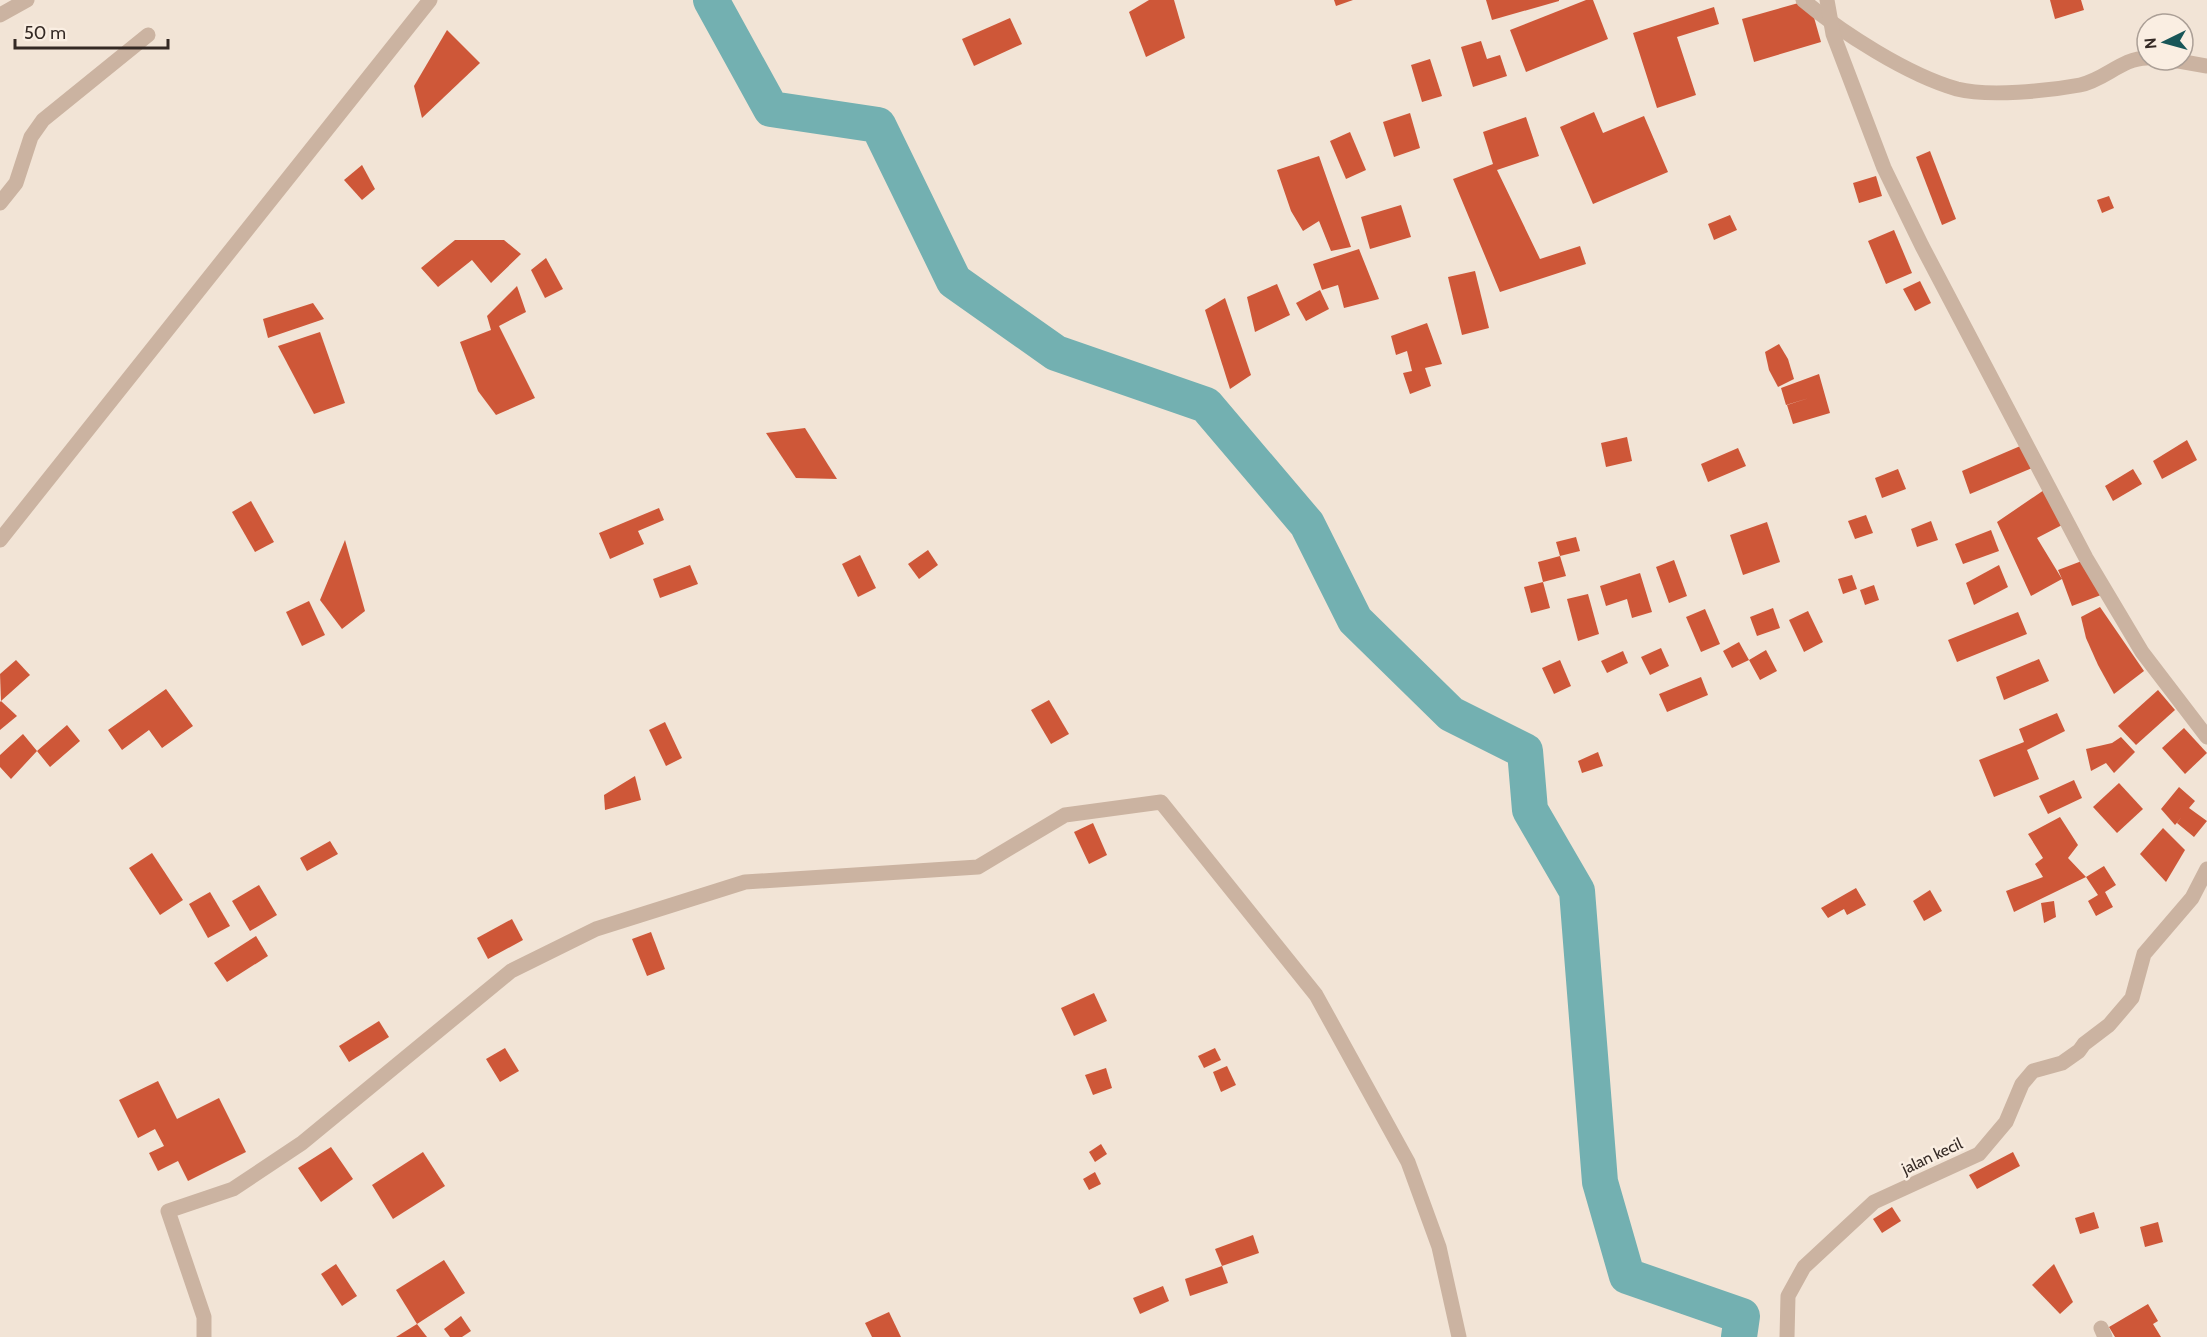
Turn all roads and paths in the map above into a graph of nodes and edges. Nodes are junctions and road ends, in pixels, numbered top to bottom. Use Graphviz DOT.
graph roads {
  1 [pos="27,0"];
  2 [pos="430,0"];
  3 [pos="1803,0"];
  4 [pos="1827,0"];
  5 [pos="0,15"];
  6 [pos="1831,23"];
  7 [pos="148,35"];
  8 [pos="2135,62"];
  9 [pos="0,203"];
  10 [pos="0,540"];
  11 [pos="2207,737"];
  12 [pos="2207,869"];
  13 [pos="204,1337"];
  14 [pos="1459,1337"];
  15 [pos="1787,1337"];
  1 -- 5 [label="street"];
  2 -- 10 [label="street"];
  3 -- 6 [label="street"];
  4 -- 6 [label="street"];
  6 -- 8 [label="street"];
  6 -- 11 [label="street"];
  7 -- 9 [label="street"];
  12 -- 15 [label="street, jalan kecil"];
  13 -- 14 [label="street"];
}
